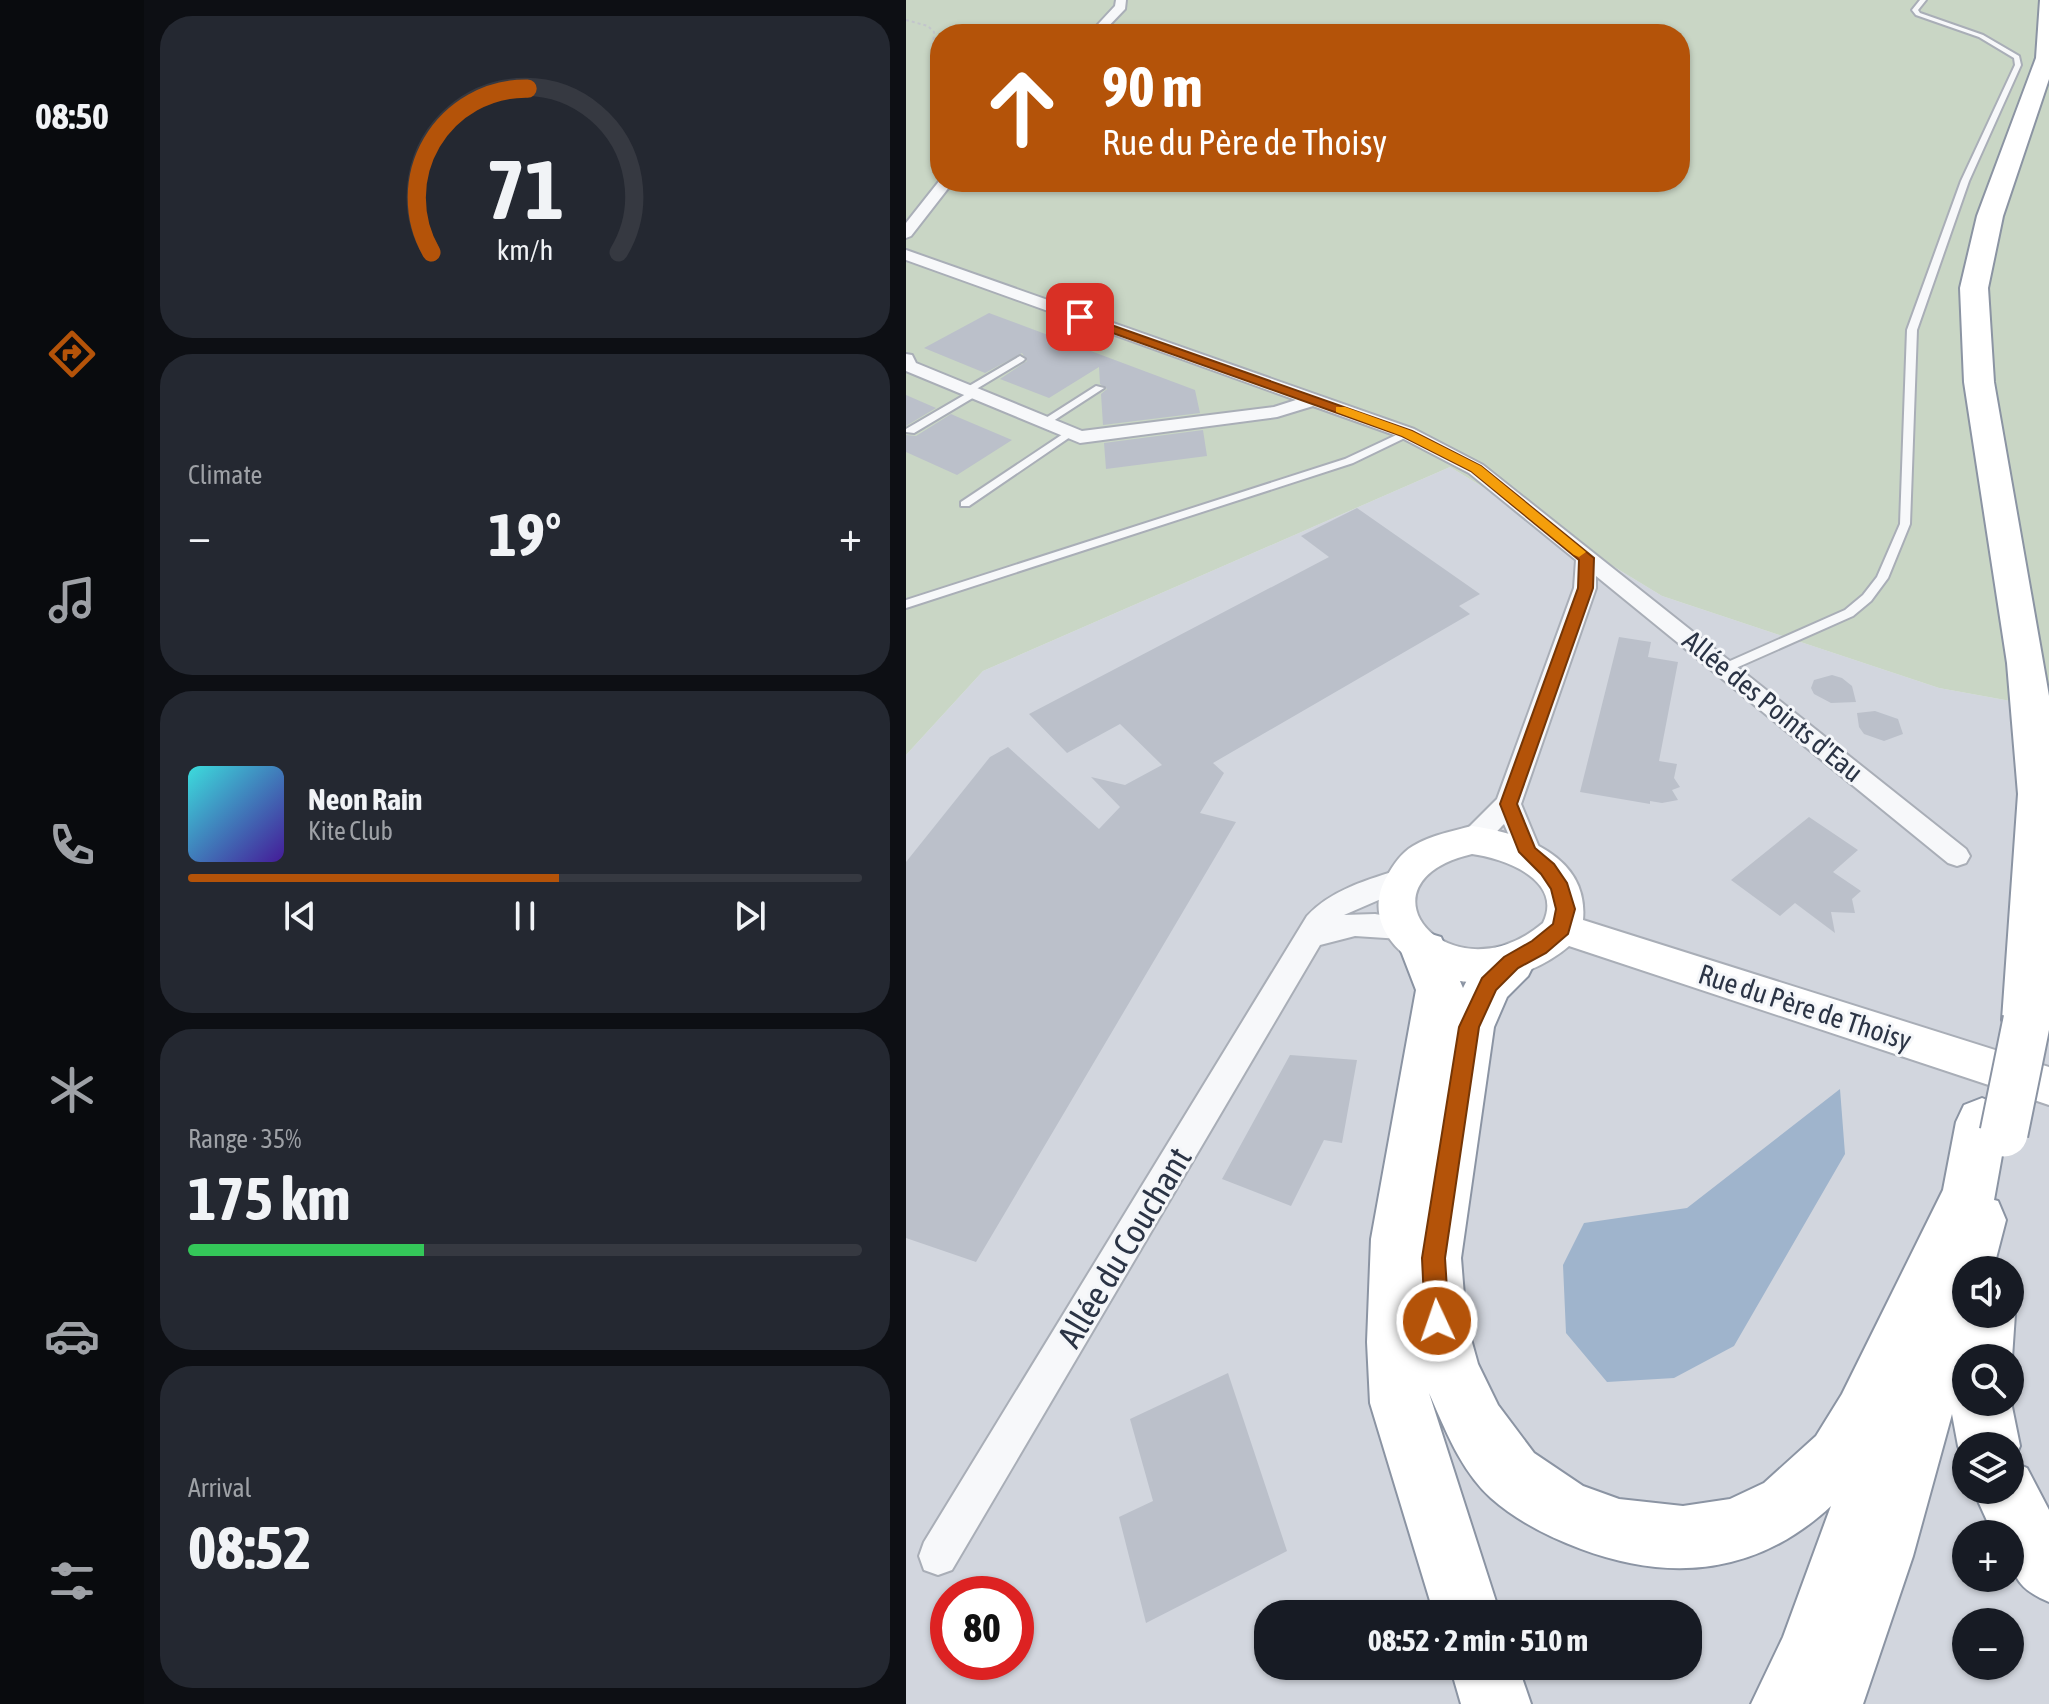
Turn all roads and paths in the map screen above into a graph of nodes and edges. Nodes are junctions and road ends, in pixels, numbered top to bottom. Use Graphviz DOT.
graph roads {
  1 [pos="1121,0"];
  2 [pos="1923,0"];
  3 [pos="2040,0"];
  4 [pos="2049,0"];
  5 [pos="906,20"];
  6 [pos="1105,24"];
  7 [pos="930,28"];
  8 [pos="938,192"];
  9 [pos="906,233"];
  10 [pos="906,255"];
  11 [pos="906,359"];
  12 [pos="1020,359"];
  13 [pos="1099,388"];
  14 [pos="970,393"];
  15 [pos="1313,400"];
  16 [pos="1043,423"];
  17 [pos="910,431"];
  18 [pos="1069,433"];
  19 [pos="1407,433"];
  20 [pos="965,504"];
  21 [pos="1587,558"];
  22 [pos="906,604"];
  23 [pos="1725,668"];
  24 [pos="1508,804"];
  25 [pos="1472,840"];
  26 [pos="1528,852"];
  27 [pos="1957,856"];
  28 [pos="1402,879"];
  29 [pos="1561,928"];
  30 [pos="1310,937"];
  31 [pos="1412,940"];
  32 [pos="1511,962"];
  33 [pos="2014,1019"];
  34 [pos="2049,1086"];
  35 [pos="1993,1128"];
  36 [pos="1969,1194"];
  37 [pos="1991,1256"];
  38 [pos="2012,1504"];
  39 [pos="938,1556"];
  40 [pos="2049,1569"];
  41 [pos="1463,1600"];
  42 [pos="1488,1680"];
  43 [pos="1496,1704"];
  44 [pos="1786,1704"];
  45 [pos="1828,1704"];
  1 -- 6 [label="street"];
  2 -- 23 [label="lane"];
  3 -- 33 [label="highway"];
  4 -- 33 [label="highway"];
  5 -- 7 [label="path"];
  8 -- 9 [label="street"];
  10 -- 15 [label="street"];
  11 -- 14 [label="street"];
  12 -- 14 [label="lane"];
  13 -- 16 [label="lane"];
  14 -- 16 [label="street"];
  14 -- 17 [label="lane"];
  15 -- 18 [label="street"];
  15 -- 19 [label="street"];
  16 -- 18 [label="street"];
  18 -- 20 [label="lane"];
  19 -- 21 [label="street"];
  19 -- 22 [label="lane"];
  21 -- 23 [label="street, Allée des Points d'Eau"];
  21 -- 24 [label="street"];
  23 -- 27 [label="street, Allée des Points d'Eau"];
  24 -- 25 [label="street"];
  24 -- 26 [label="street"];
  25 -- 26 [label="main road"];
  25 -- 28 [label="main road"];
  26 -- 29 [label="main road"];
  28 -- 30 [label="street, Allée du Couchant"];
  28 -- 31 [label="main road"];
  29 -- 32 [label="main road"];
  29 -- 34 [label="main road, Rue du Père de Thoisy"];
  30 -- 31 [label="street"];
  30 -- 39 [label="street, Allée du Couchant"];
  31 -- 32 [label="main road"];
  31 -- 41 [label="highway"];
  32 -- 36 [label="highway"];
  33 -- 35 [label="highway, bridge"];
  35 -- 36 [label="highway"];
  35 -- 37 [label="highway"];
  35 -- 45 [label="highway"];
  36 -- 44 [label="highway"];
  38 -- 40 [label="highway"];
  42 -- 43 [label="highway"];
}
